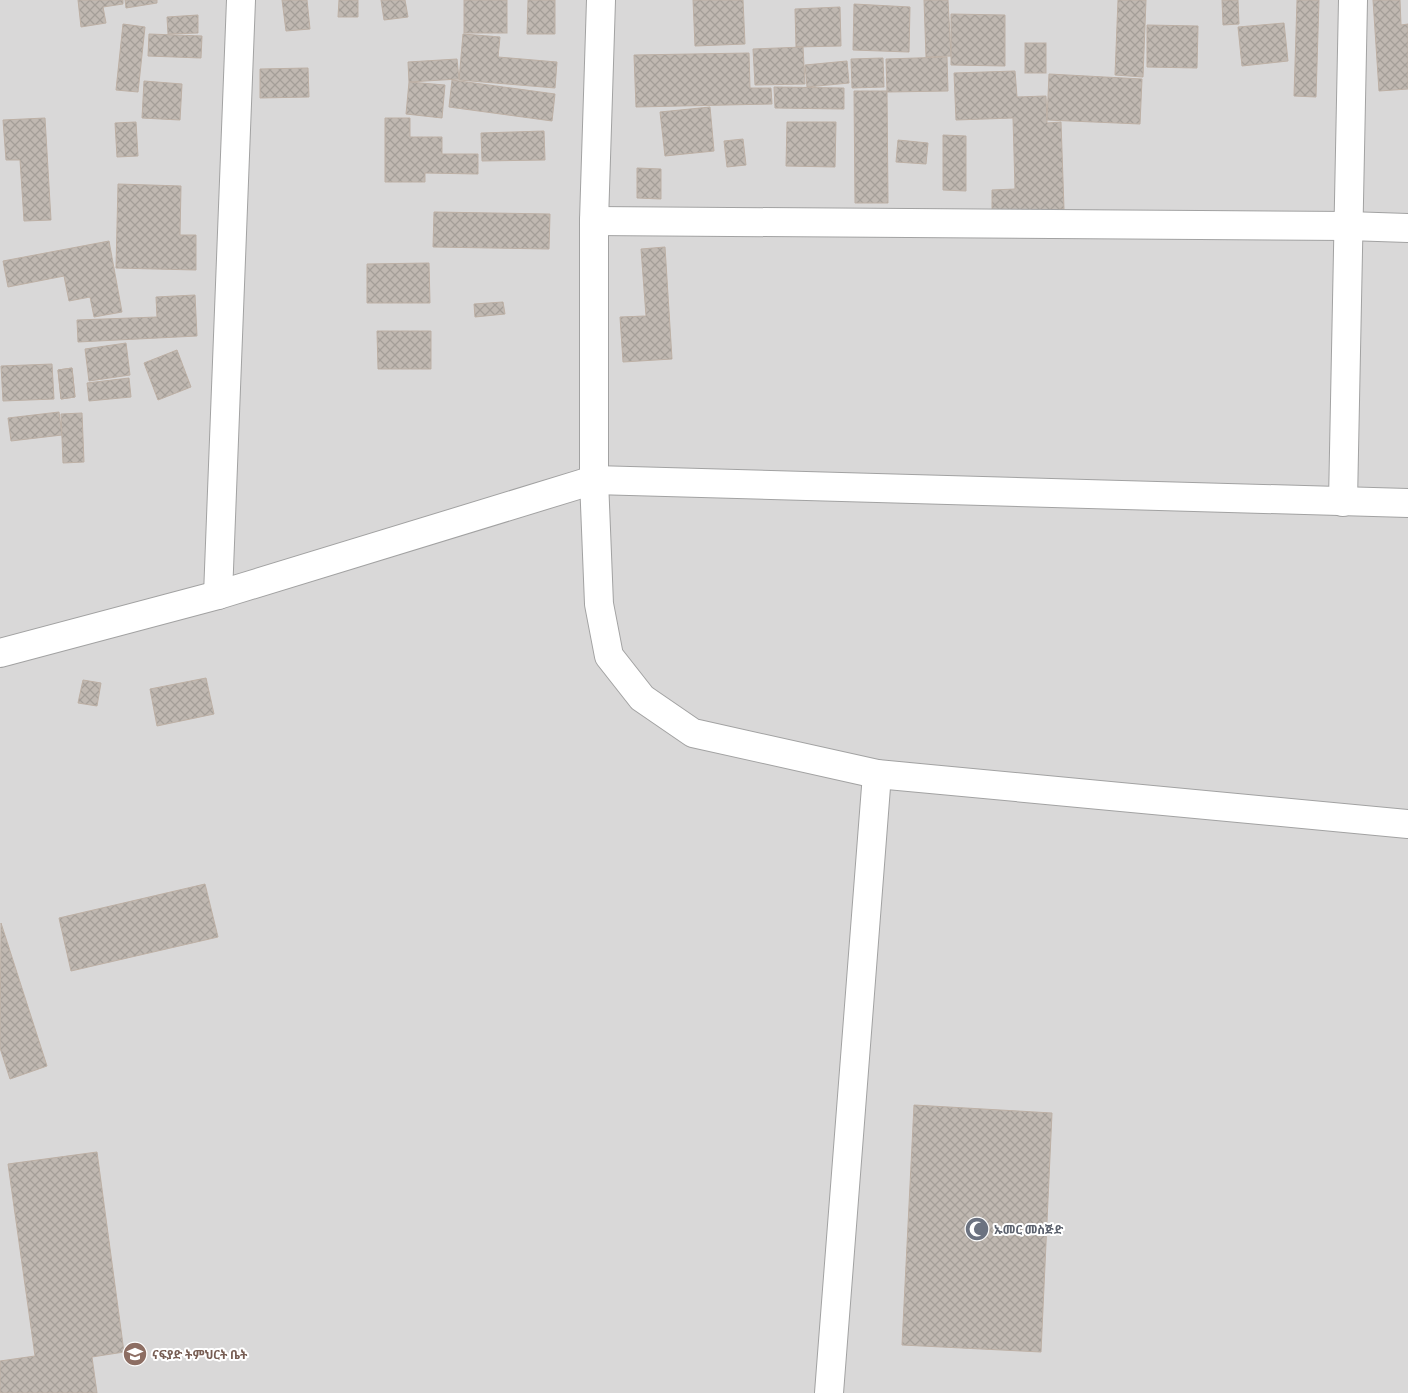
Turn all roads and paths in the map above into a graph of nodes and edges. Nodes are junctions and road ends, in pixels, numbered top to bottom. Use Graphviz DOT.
graph roads {
  1 [pos="241,0"];
  2 [pos="601,0"];
  3 [pos="1353,0"];
  4 [pos="594,221"];
  5 [pos="1348,226"];
  6 [pos="1408,228"];
  7 [pos="594,480"];
  8 [pos="1342,502"];
  9 [pos="1408,503"];
  10 [pos="218,595"];
  11 [pos="0,653"];
  12 [pos="877,774"];
  13 [pos="1408,824"];
  14 [pos="829,1393"];
  1 -- 10 [label="street"];
  2 -- 4 [label="street"];
  3 -- 5 [label="street"];
  4 -- 5 [label="street"];
  4 -- 7 [label="street"];
  5 -- 6 [label="street"];
  5 -- 8 [label="street"];
  7 -- 8 [label="street"];
  7 -- 10 [label="street"];
  7 -- 12 [label="street"];
  8 -- 9 [label="street"];
  10 -- 11 [label="street"];
  12 -- 13 [label="street"];
  12 -- 14 [label="street"];
}
